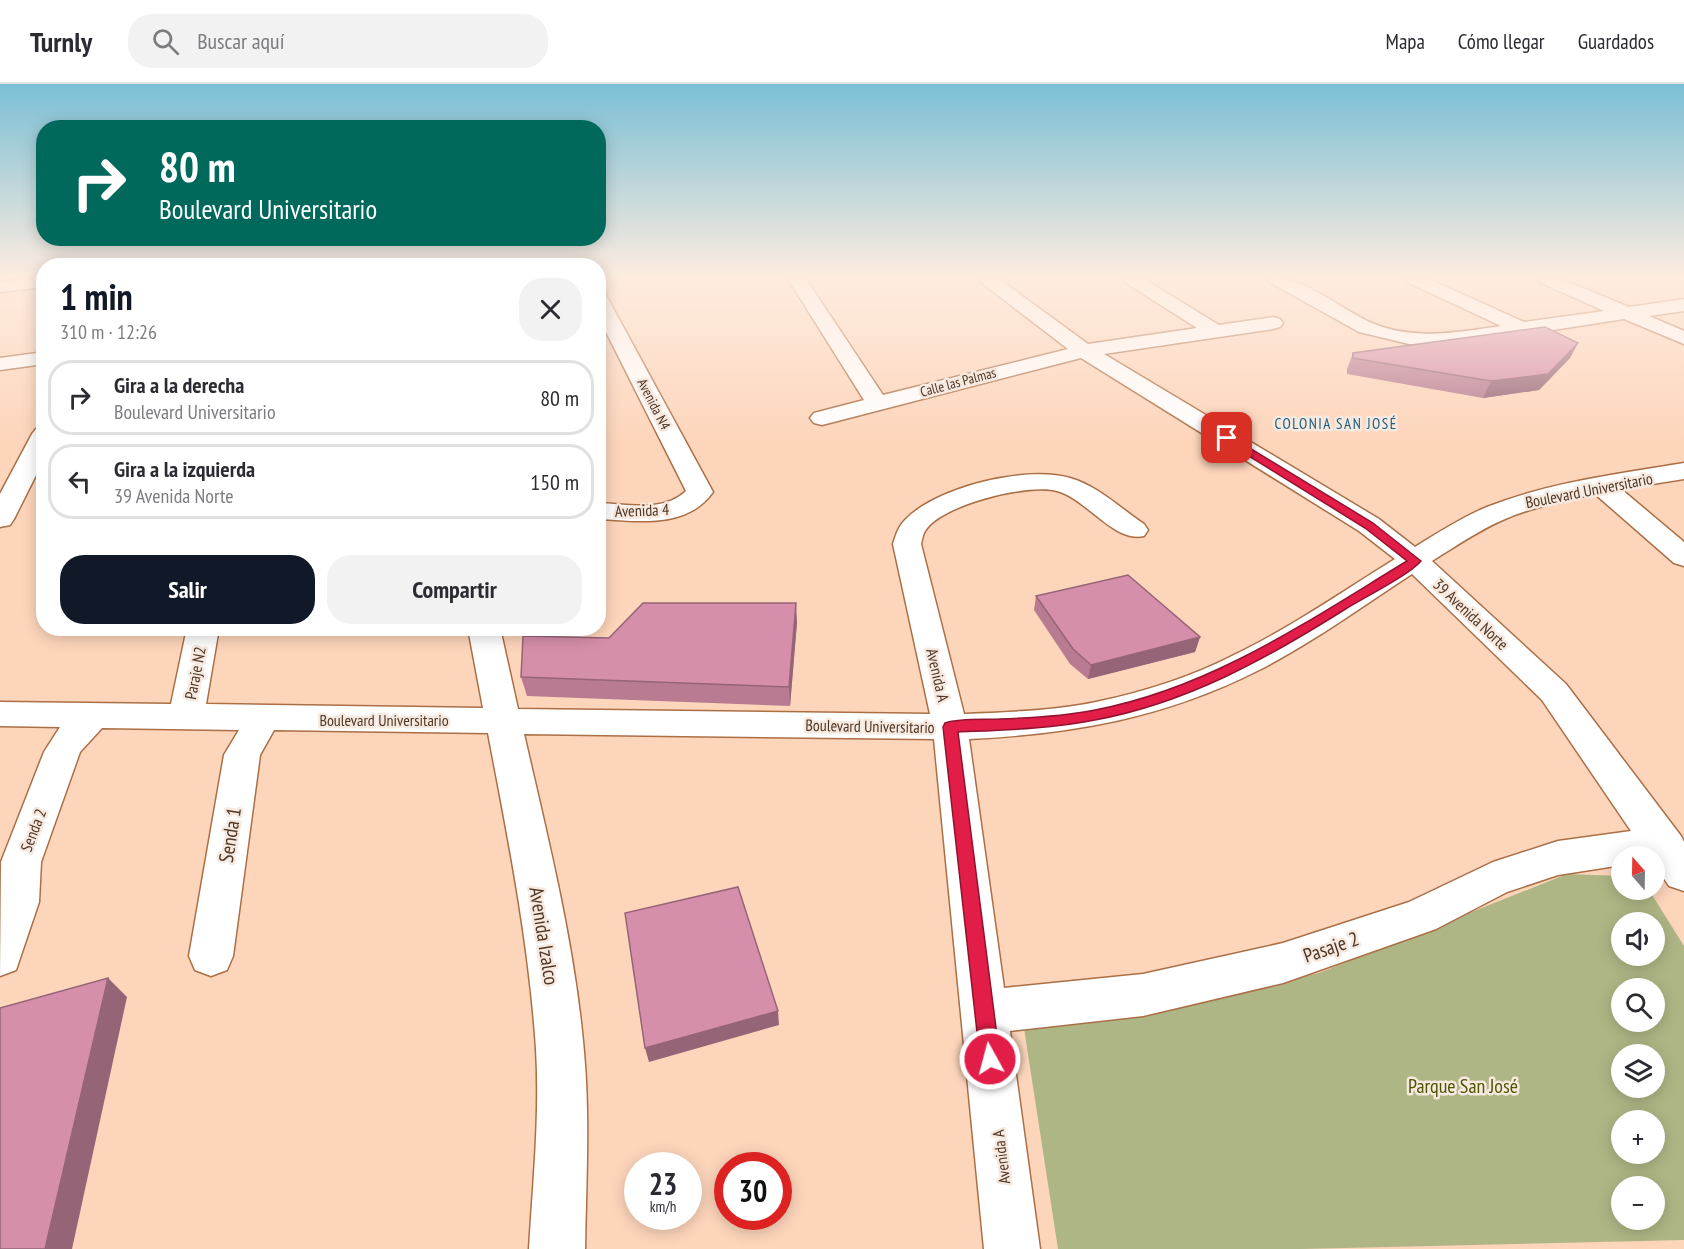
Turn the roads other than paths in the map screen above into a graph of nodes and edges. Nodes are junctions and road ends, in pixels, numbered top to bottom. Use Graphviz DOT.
graph roads {
  1 [pos="617,333"];
  2 [pos="832,333"];
  3 [pos="1060,333"];
  4 [pos="1207,333"];
  5 [pos="1383,333"];
  6 [pos="1477,333"];
  7 [pos="1084,351"];
  8 [pos="36,359"];
  9 [pos="0,364"];
  10 [pos="877,403"];
  11 [pos="822,417"];
  12 [pos="36,449"];
  13 [pos="1684,471"];
  14 [pos="1600,485"];
  15 [pos="685,507"];
  16 [pos="606,511"];
  17 [pos="0,519"];
  18 [pos="1134,530"];
  19 [pos="1684,557"];
  20 [pos="1415,561"];
  21 [pos="201,636"];
  22 [pos="486,636"];
  23 [pos="0,714"];
  24 [pos="93,716"];
  25 [pos="186,718"];
  26 [pos="263,719"];
  27 [pos="502,721"];
  28 [pos="950,727"];
  29 [pos="1675,861"];
  30 [pos="10,865"];
  31 [pos="0,956"];
  32 [pos="211,956"];
  33 [pos="984,1011"];
  34 [pos="557,1249"];
  35 [pos="1012,1249"];
  1 -- 15 [label="street, Avenida N4"];
  2 -- 10 [label="street"];
  3 -- 7 [label="street, 39 Avenida Norte"];
  4 -- 7 [label="street, Calle las Palmas"];
  5 -- 6 [label="street"];
  7 -- 10 [label="street, Calle las Palmas"];
  7 -- 20 [label="street, 39 Avenida Norte"];
  8 -- 9 [label="street"];
  10 -- 11 [label="street, Calle las Palmas"];
  12 -- 17 [label="street"];
  13 -- 14 [label="street, Boulevard Universitario"];
  14 -- 19 [label="street"];
  14 -- 20 [label="street, Boulevard Universitario"];
  15 -- 16 [label="street, Avenida 4"];
  18 -- 28 [label="street, Avenida A"];
  20 -- 28 [label="street, Boulevard Universitario"];
  20 -- 29 [label="street, 39 Avenida Norte"];
  21 -- 25 [label="street, Paraje N2"];
  22 -- 27 [label="street, Avenida Izalco"];
  23 -- 24 [label="street, Boulevard Universitario"];
  24 -- 25 [label="street, Boulevard Universitario"];
  24 -- 30 [label="street, Senda 2"];
  25 -- 26 [label="street, Boulevard Universitario"];
  26 -- 27 [label="street, Boulevard Universitario"];
  26 -- 32 [label="street, Senda 1"];
  27 -- 28 [label="street, Boulevard Universitario"];
  27 -- 34 [label="street, Avenida Izalco"];
  28 -- 33 [label="street, Avenida A"];
  29 -- 33 [label="street, Pasaje 2"];
  30 -- 31 [label="street, Senda 2"];
  33 -- 35 [label="street, Avenida A"];
}
